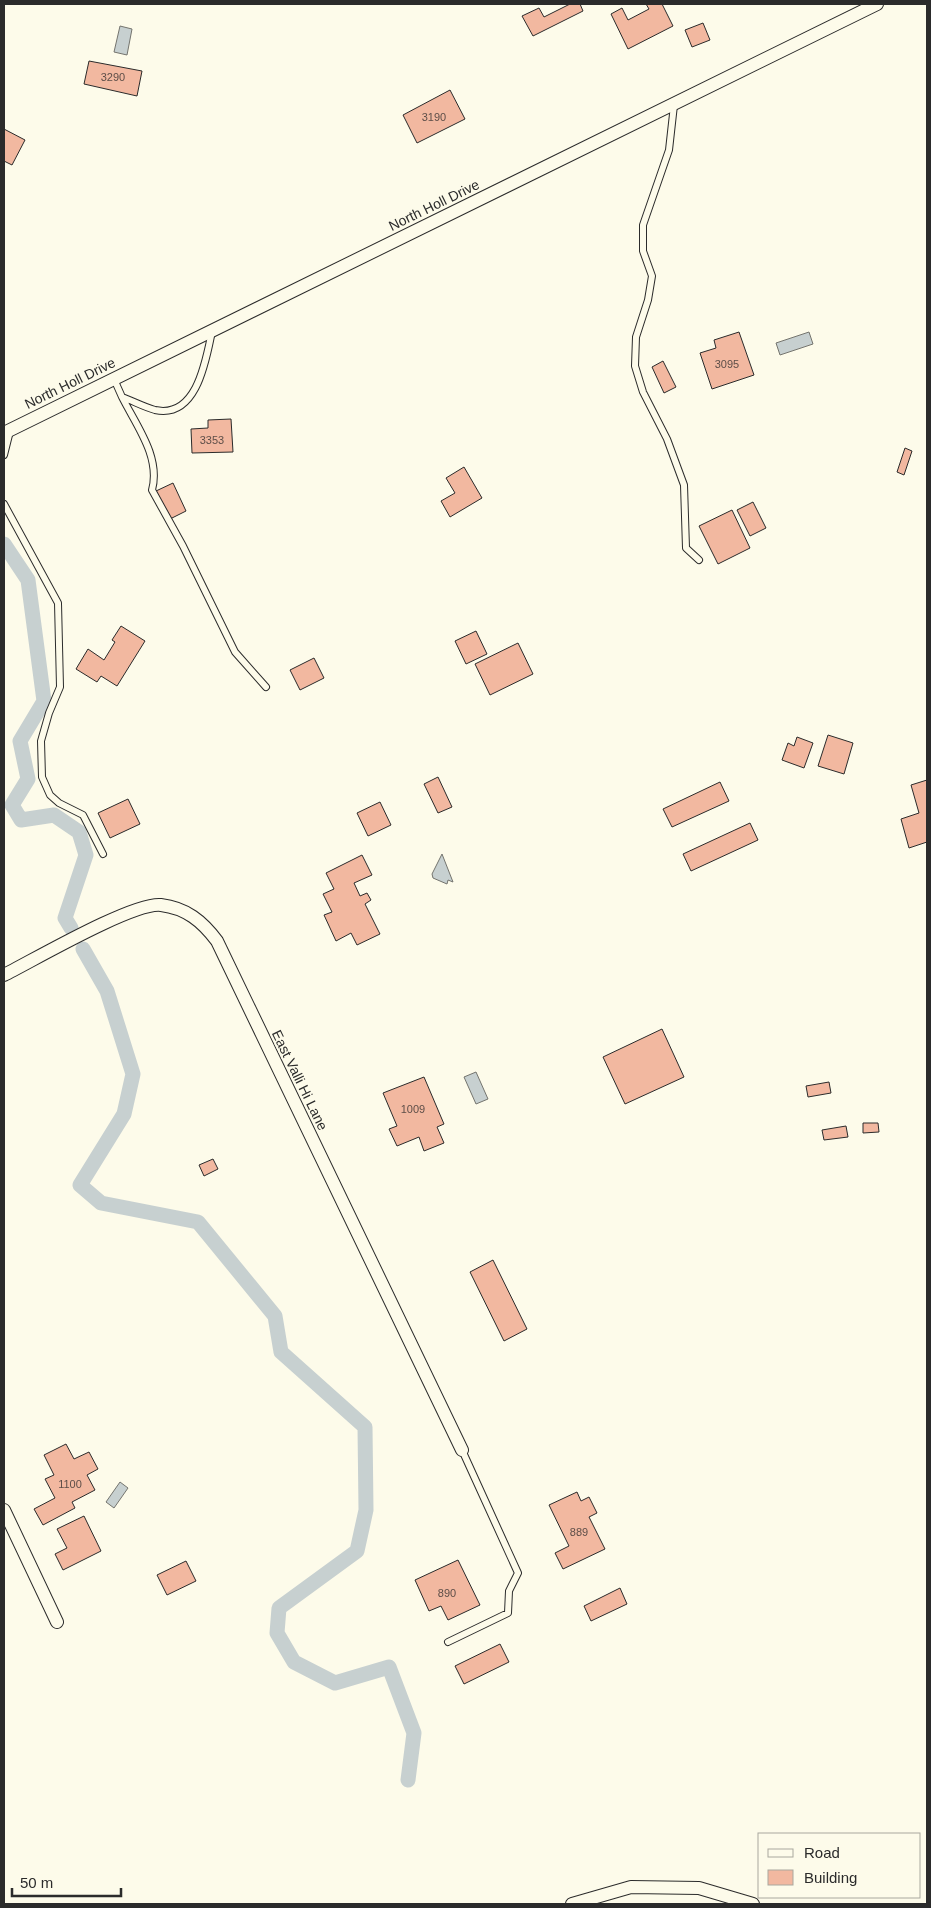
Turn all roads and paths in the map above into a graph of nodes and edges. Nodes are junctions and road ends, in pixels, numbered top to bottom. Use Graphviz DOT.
graph roads {
  1 [pos="877,4"];
  2 [pos="674,103"];
  3 [pos="212,330"];
  4 [pos="114,379"];
  5 [pos="122,397"];
  6 [pos="7,431"];
  7 [pos="4,455"];
  8 [pos="4,504"];
  9 [pos="699,560"];
  10 [pos="266,687"];
  11 [pos="103,854"];
  12 [pos="4,975"];
  13 [pos="462,1450"];
  14 [pos="4,1510"];
  15 [pos="58,1622"];
  16 [pos="448,1642"];
  17 [pos="572,1904"];
  18 [pos="753,1904"];
  1 -- 2 [label="street, North Holl Drive"];
  2 -- 3 [label="street, North Holl Drive"];
  2 -- 9 [label="lane"];
  3 -- 4 [label="street, North Holl Drive"];
  3 -- 5 [label="lane"];
  4 -- 5 [label="lane"];
  4 -- 6 [label="street, North Holl Drive"];
  5 -- 10 [label="lane"];
  6 -- 7 [label="lane"];
  8 -- 11 [label="lane"];
  12 -- 13 [label="street, East Valli Hi Lane"];
  13 -- 16 [label="lane"];
  14 -- 15 [label="street"];
  17 -- 18 [label="street"];
}
